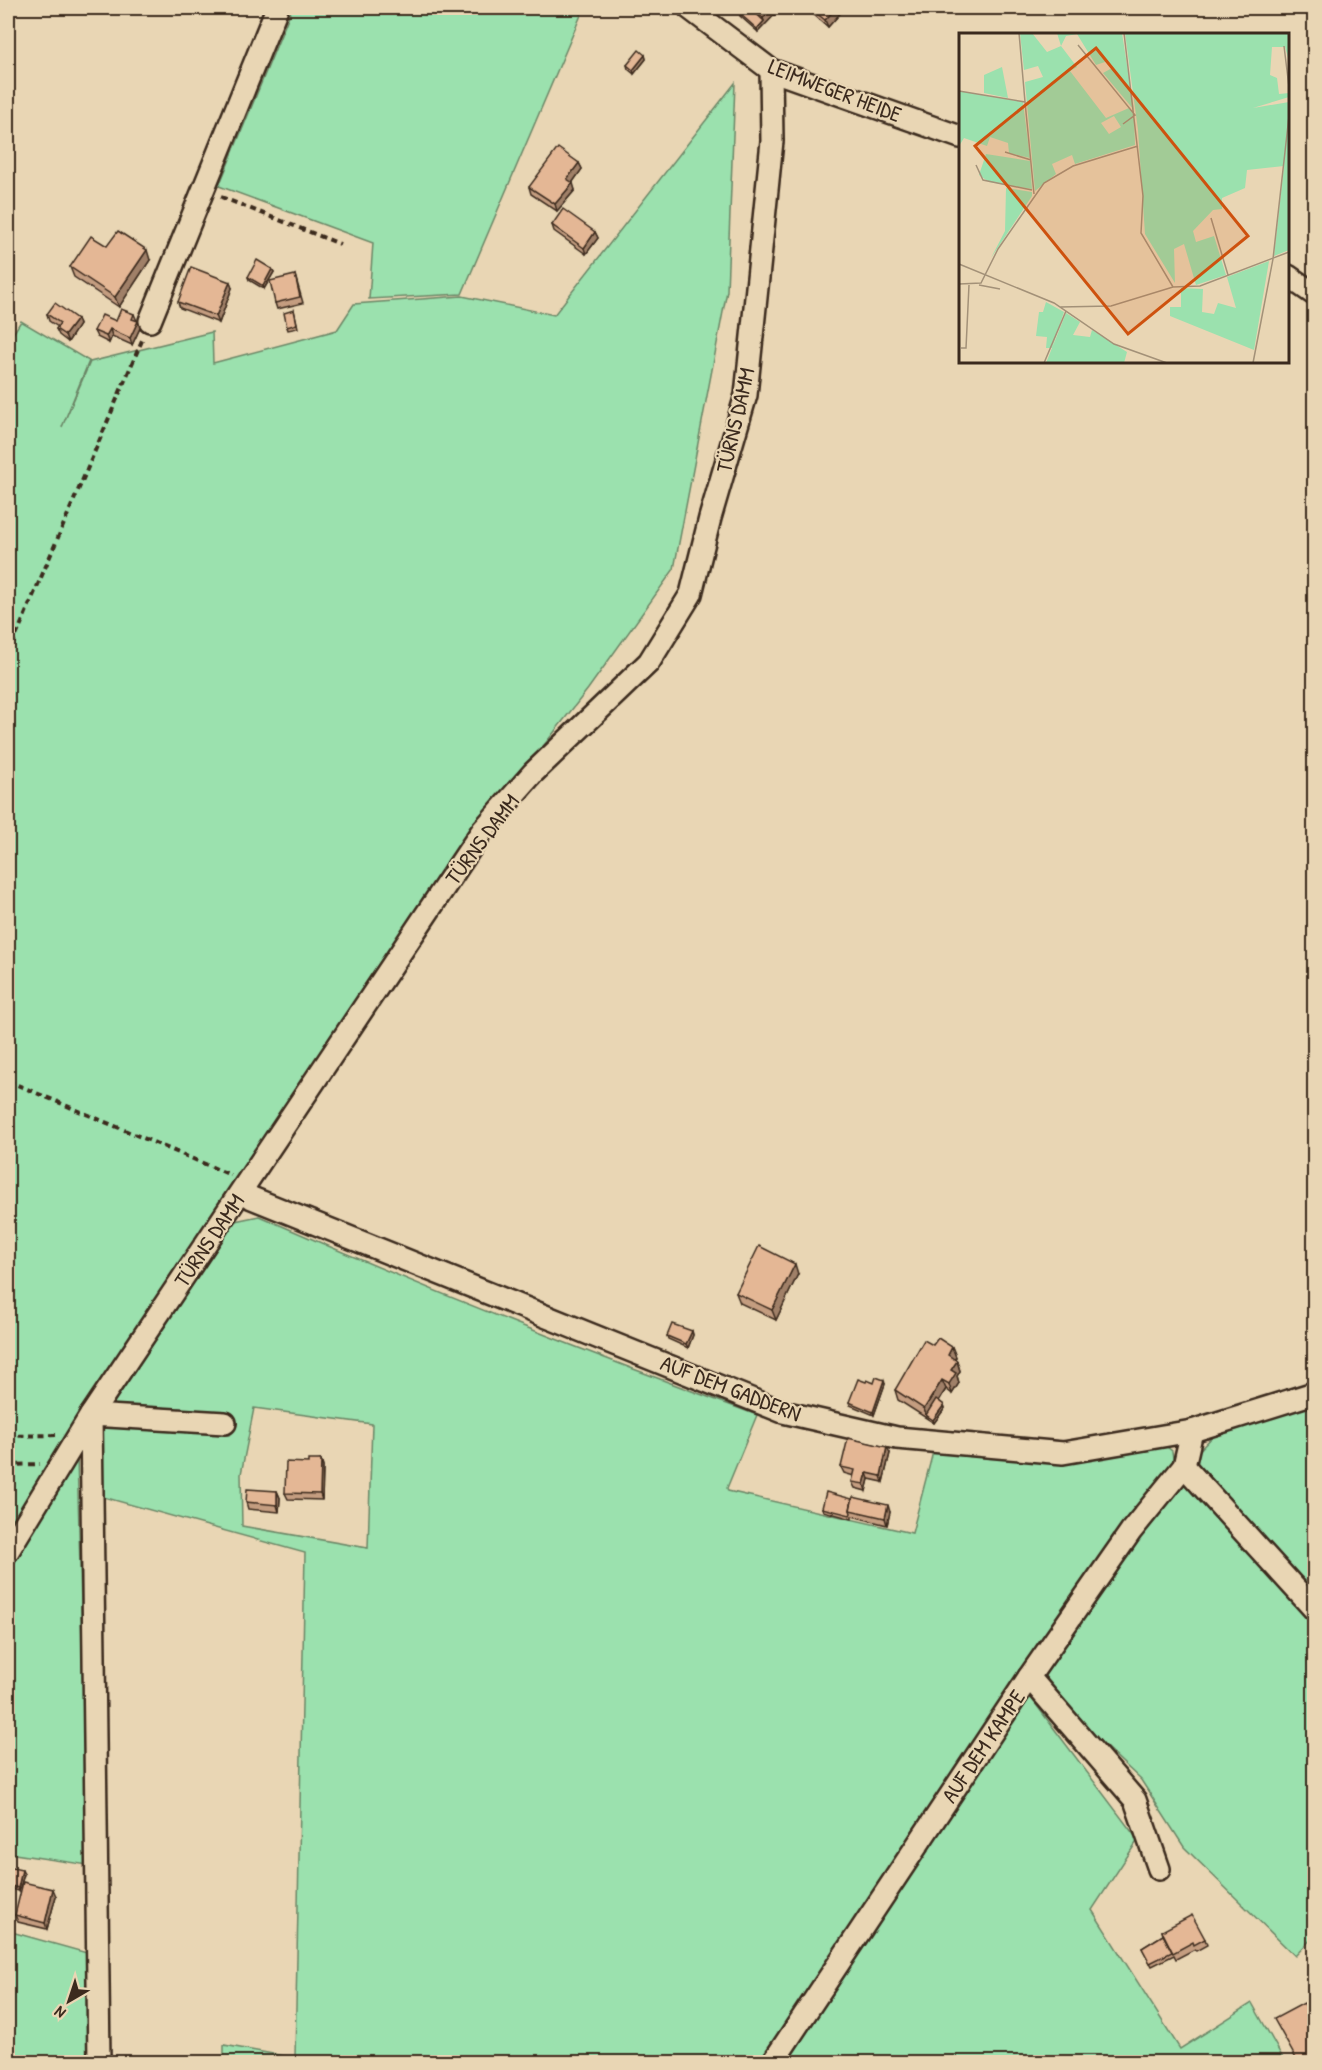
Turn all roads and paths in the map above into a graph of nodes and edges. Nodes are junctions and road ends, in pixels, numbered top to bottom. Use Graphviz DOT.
graph roads {
  1 [pos="278,8"];
  2 [pos="689,8"];
  3 [pos="771,70"];
  4 [pos="959,137"];
  5 [pos="204,190"];
  6 [pos="340,244"];
  7 [pos="1289,277"];
  8 [pos="1314,294"];
  9 [pos="150,321"];
  10 [pos="8,633"];
  11 [pos="16,633"];
  12 [pos="8,655"];
  13 [pos="8,1081"];
  14 [pos="245,1187"];
  15 [pos="1314,1393"];
  16 [pos="91,1415"];
  17 [pos="225,1423"];
  18 [pos="1192,1431"];
  19 [pos="79,1435"];
  20 [pos="8,1436"];
  21 [pos="61,1464"];
  22 [pos="8,1465"];
  23 [pos="1184,1466"];
  24 [pos="8,1551"];
  25 [pos="1314,1609"];
  26 [pos="1029,1677"];
  27 [pos="1159,1869"];
  28 [pos="99,2062"];
  29 [pos="773,2062"];
  1 -- 5 [label="street"];
  2 -- 3 [label="street, LEIMWEGER HEIDE"];
  3 -- 4 [label="street, LEIMWEGER HEIDE"];
  3 -- 14 [label="street, TÜRNS DAMM"];
  5 -- 6 [label="path"];
  5 -- 9 [label="street"];
  7 -- 8 [label="street"];
  9 -- 11 [label="path"];
  10 -- 11 [label="path"];
  11 -- 12 [label="path"];
  13 -- 14 [label="path"];
  14 -- 16 [label="street, TÜRNS DAMM"];
  14 -- 18 [label="street, AUF DEM GADDERN"];
  15 -- 18 [label="street, AUF DEM GADDERN"];
  16 -- 17 [label="street"];
  16 -- 19 [label="street, TÜRNS DAMM"];
  16 -- 28 [label="street"];
  18 -- 23 [label="street, AUF DEM KAMPE"];
  19 -- 20 [label="path"];
  19 -- 21 [label="street, TÜRNS DAMM"];
  21 -- 22 [label="path"];
  21 -- 24 [label="street, TÜRNS DAMM"];
  23 -- 25 [label="street"];
  23 -- 26 [label="street, AUF DEM KAMPE"];
  26 -- 27 [label="street"];
  26 -- 29 [label="street, AUF DEM KAMPE"];
}
